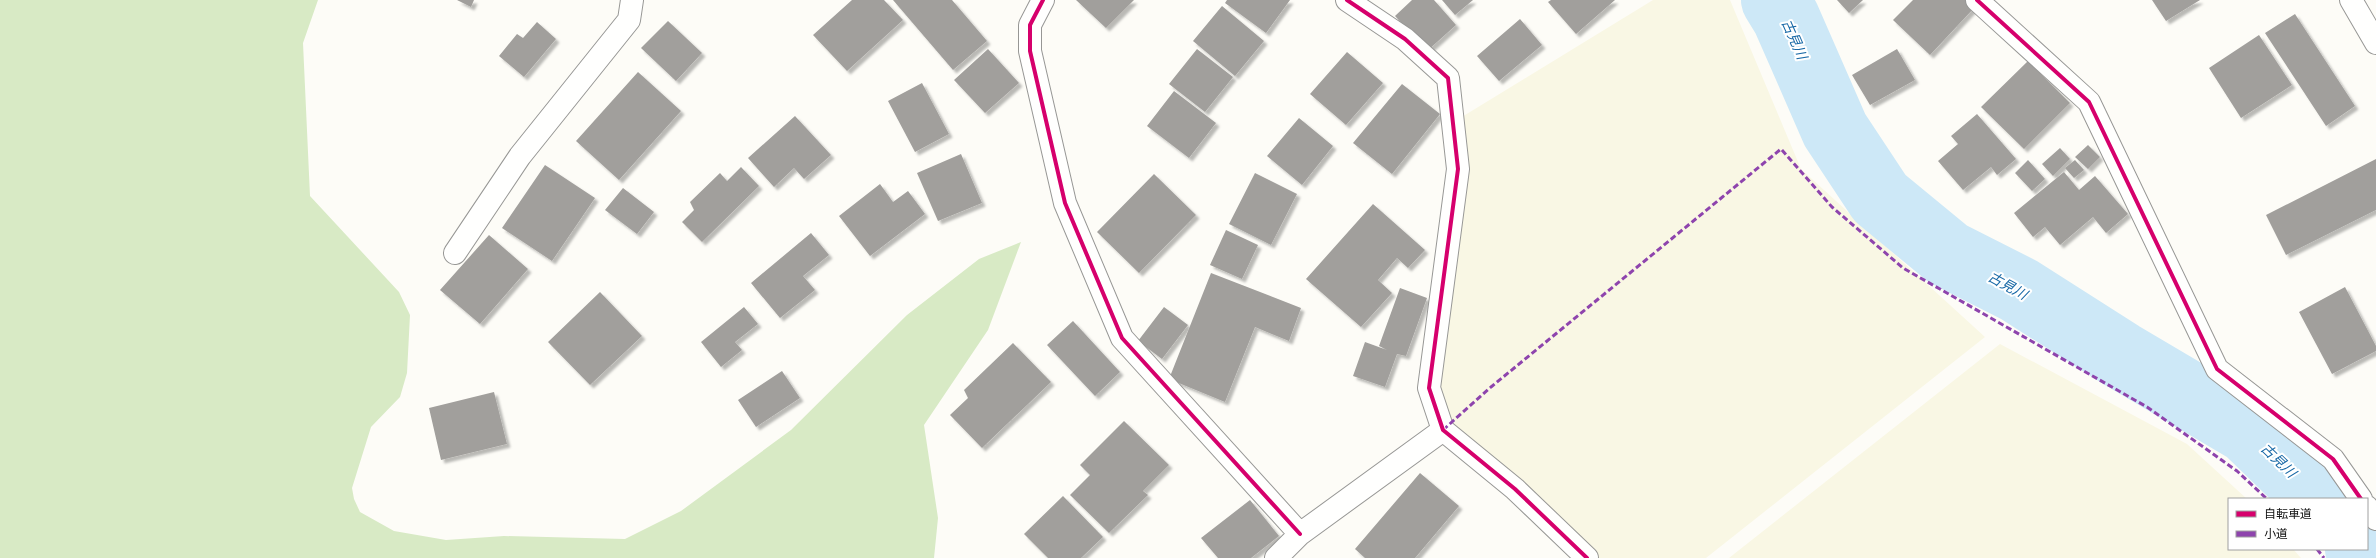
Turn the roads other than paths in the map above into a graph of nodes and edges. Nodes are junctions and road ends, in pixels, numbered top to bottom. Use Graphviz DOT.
graph roads {
  1 [pos="632,0"];
  2 [pos="1043,0"];
  3 [pos="1347,0"];
  4 [pos="1977,0"];
  5 [pos="2351,0"];
  6 [pos="2376,43"];
  7 [pos="455,253"];
  8 [pos="1443,430"];
  9 [pos="2360,498"];
  10 [pos="2368,508"];
  11 [pos="2376,519"];
  12 [pos="1300,534"];
  13 [pos="1276,558"];
  14 [pos="1587,558"];
  1 -- 7 [label="street"];
  2 -- 12 [label="street"];
  3 -- 8 [label="street"];
  4 -- 9 [label="street"];
  5 -- 6 [label="street"];
  8 -- 12 [label="street"];
  8 -- 14 [label="street"];
  10 -- 11 [label="street"];
  12 -- 13 [label="street"];
}
